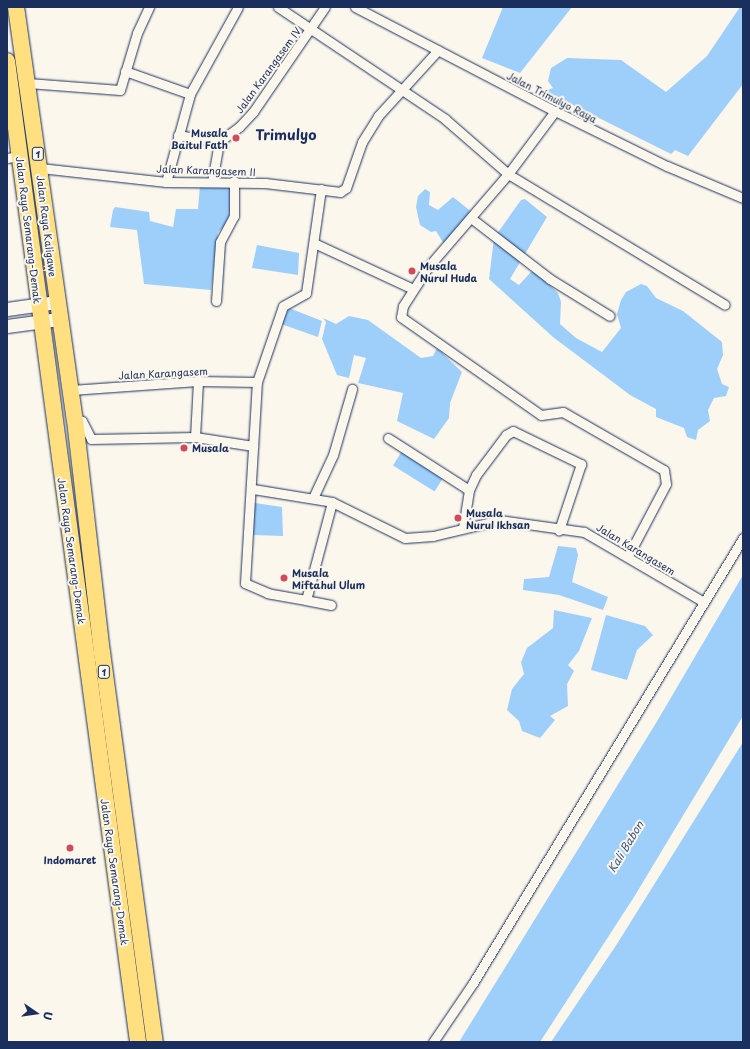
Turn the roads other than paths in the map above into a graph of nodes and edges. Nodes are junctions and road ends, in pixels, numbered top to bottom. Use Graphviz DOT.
graph roads {
  1 [pos="16,7"];
  2 [pos="149,7"];
  3 [pos="238,7"];
  4 [pos="278,7"];
  5 [pos="325,7"];
  6 [pos="355,7"];
  7 [pos="311,29"];
  8 [pos="438,50"];
  9 [pos="7,60"];
  10 [pos="125,71"];
  11 [pos="28,83"];
  12 [pos="403,89"];
  13 [pos="190,94"];
  14 [pos="555,111"];
  15 [pos="178,135"];
  16 [pos="219,142"];
  17 [pos="14,157"];
  18 [pos="40,168"];
  19 [pos="508,174"];
  20 [pos="234,181"];
  21 [pos="166,182"];
  22 [pos="212,182"];
  23 [pos="321,189"];
  24 [pos="743,198"];
  25 [pos="471,218"];
  26 [pos="314,243"];
  27 [pos="413,289"];
  28 [pos="216,301"];
  29 [pos="57,302"];
  30 [pos="39,305"];
  31 [pos="724,305"];
  32 [pos="9,310"];
  33 [pos="610,316"];
  34 [pos="60,319"];
  35 [pos="41,322"];
  36 [pos="12,326"];
  37 [pos="198,381"];
  38 [pos="257,382"];
  39 [pos="352,389"];
  40 [pos="71,390"];
  41 [pos="75,420"];
  42 [pos="195,437"];
  43 [pos="388,438"];
  44 [pos="253,446"];
  45 [pos="253,489"];
  46 [pos="469,490"];
  47 [pos="313,498"];
  48 [pos="332,502"];
  49 [pos="463,528"];
  50 [pos="559,530"];
  51 [pos="743,538"];
  52 [pos="628,556"];
  53 [pos="306,600"];
  54 [pos="704,602"];
  55 [pos="331,605"];
  56 [pos="138,1042"];
  57 [pos="155,1042"];
  58 [pos="433,1042"];
  1 -- 11 [label="highway, Jalan Raya Kaligawe / 1"];
  2 -- 10 [label="street"];
  3 -- 13 [label="street"];
  4 -- 7 [label="street"];
  5 -- 7 [label="street, Jalan Karangasem IV"];
  6 -- 8 [label="street, Jalan Trimulyo Raya"];
  7 -- 12 [label="street"];
  7 -- 16 [label="street, Jalan Karangasem IV"];
  8 -- 12 [label="street"];
  8 -- 14 [label="street, Jalan Trimulyo Raya"];
  9 -- 17 [label="highway, Jalan Raya Semarang-Demak / 1"];
  10 -- 11 [label="street"];
  10 -- 13 [label="street"];
  11 -- 18 [label="highway, Jalan Raya Kaligawe / 1"];
  12 -- 19 [label="street"];
  12 -- 23 [label="street, Jalan Karangasem II"];
  13 -- 15 [label="street"];
  14 -- 19 [label="street"];
  14 -- 24 [label="street, Jalan Trimulyo Raya"];
  15 -- 16 [label="street"];
  15 -- 21 [label="street"];
  16 -- 22 [label="street"];
  17 -- 30 [label="highway, Jalan Raya Semarang-Demak / 1"];
  18 -- 21 [label="street, Jalan Karangasem II"];
  18 -- 29 [label="highway, Jalan Raya Kaligawe / 1"];
  19 -- 25 [label="street"];
  19 -- 31 [label="street"];
  20 -- 22 [label="street, Jalan Karangasem II"];
  20 -- 23 [label="street, Jalan Karangasem II"];
  20 -- 28 [label="street"];
  21 -- 22 [label="street, Jalan Karangasem II"];
  23 -- 26 [label="street"];
  25 -- 27 [label="street"];
  25 -- 33 [label="street"];
  26 -- 27 [label="street"];
  26 -- 38 [label="street"];
  27 -- 52 [label="street"];
  29 -- 30 [label="main road"];
  29 -- 34 [label="highway, Jalan Raya Semarang-Demak / 1"];
  30 -- 32 [label="main road"];
  30 -- 35 [label="highway, Jalan Raya Semarang-Demak / 1"];
  34 -- 35 [label="main road"];
  34 -- 40 [label="highway, Jalan Raya Semarang-Demak / 1"];
  35 -- 36 [label="main road"];
  35 -- 56 [label="highway, Jalan Raya Semarang-Demak / 1"];
  37 -- 38 [label="street, Jalan Karangasem"];
  37 -- 40 [label="street, Jalan Karangasem"];
  37 -- 42 [label="street"];
  38 -- 44 [label="street"];
  39 -- 47 [label="street"];
  40 -- 41 [label="highway, Jalan Raya Semarang-Demak / 1"];
  41 -- 42 [label="street"];
  41 -- 57 [label="highway, Jalan Raya Semarang-Demak / 1"];
  42 -- 44 [label="street"];
  43 -- 46 [label="street"];
  44 -- 45 [label="street"];
  45 -- 47 [label="street, Jalan Karangasem"];
  45 -- 53 [label="street"];
  46 -- 49 [label="street"];
  46 -- 50 [label="street"];
  47 -- 48 [label="street, Jalan Karangasem"];
  48 -- 49 [label="street, Jalan Karangasem"];
  48 -- 53 [label="street"];
  49 -- 50 [label="street, Jalan Karangasem"];
  50 -- 52 [label="street, Jalan Karangasem"];
  51 -- 54 [label="street"];
  52 -- 54 [label="street, Jalan Karangasem"];
  53 -- 55 [label="street"];
  54 -- 58 [label="street"];
}
